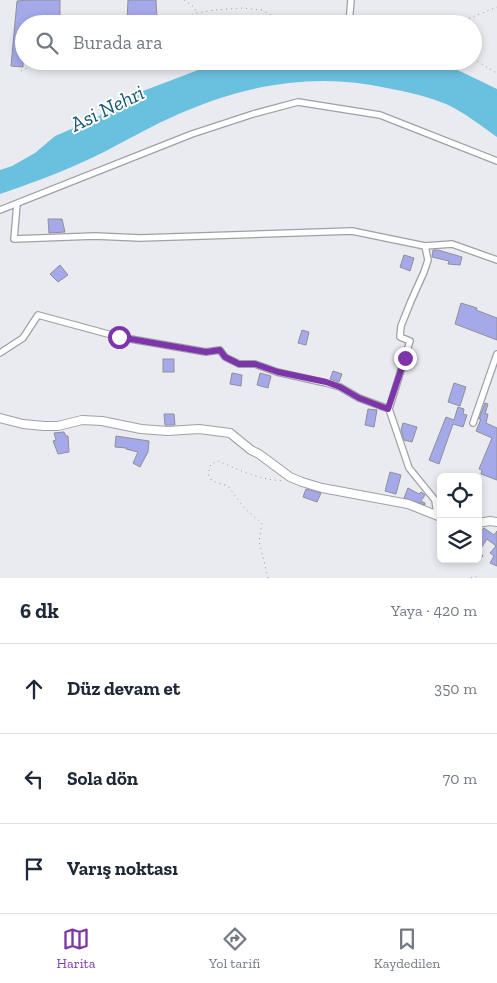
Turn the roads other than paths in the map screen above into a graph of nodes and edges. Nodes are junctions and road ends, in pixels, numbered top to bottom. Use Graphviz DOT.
graph roads {
  1 [pos="351,0"];
  2 [pos="350,15"];
  3 [pos="497,161"];
  4 [pos="17,204"];
  5 [pos="0,210"];
  6 [pos="425,246"];
  7 [pos="497,260"];
  8 [pos="0,353"];
  9 [pos="497,354"];
  10 [pos="388,409"];
  11 [pos="0,418"];
  12 [pos="473,423"];
  13 [pos="437,508"];
  14 [pos="437,515"];
  15 [pos="482,522"];
  16 [pos="497,522"];
  1 -- 2 [label="street"];
  3 -- 4 [label="street"];
  4 -- 5 [label="street"];
  4 -- 6 [label="street"];
  6 -- 7 [label="street"];
  6 -- 10 [label="street"];
  8 -- 10 [label="street"];
  9 -- 12 [label="street"];
  10 -- 13 [label="street"];
  11 -- 14 [label="street"];
  15 -- 16 [label="street"];
}
